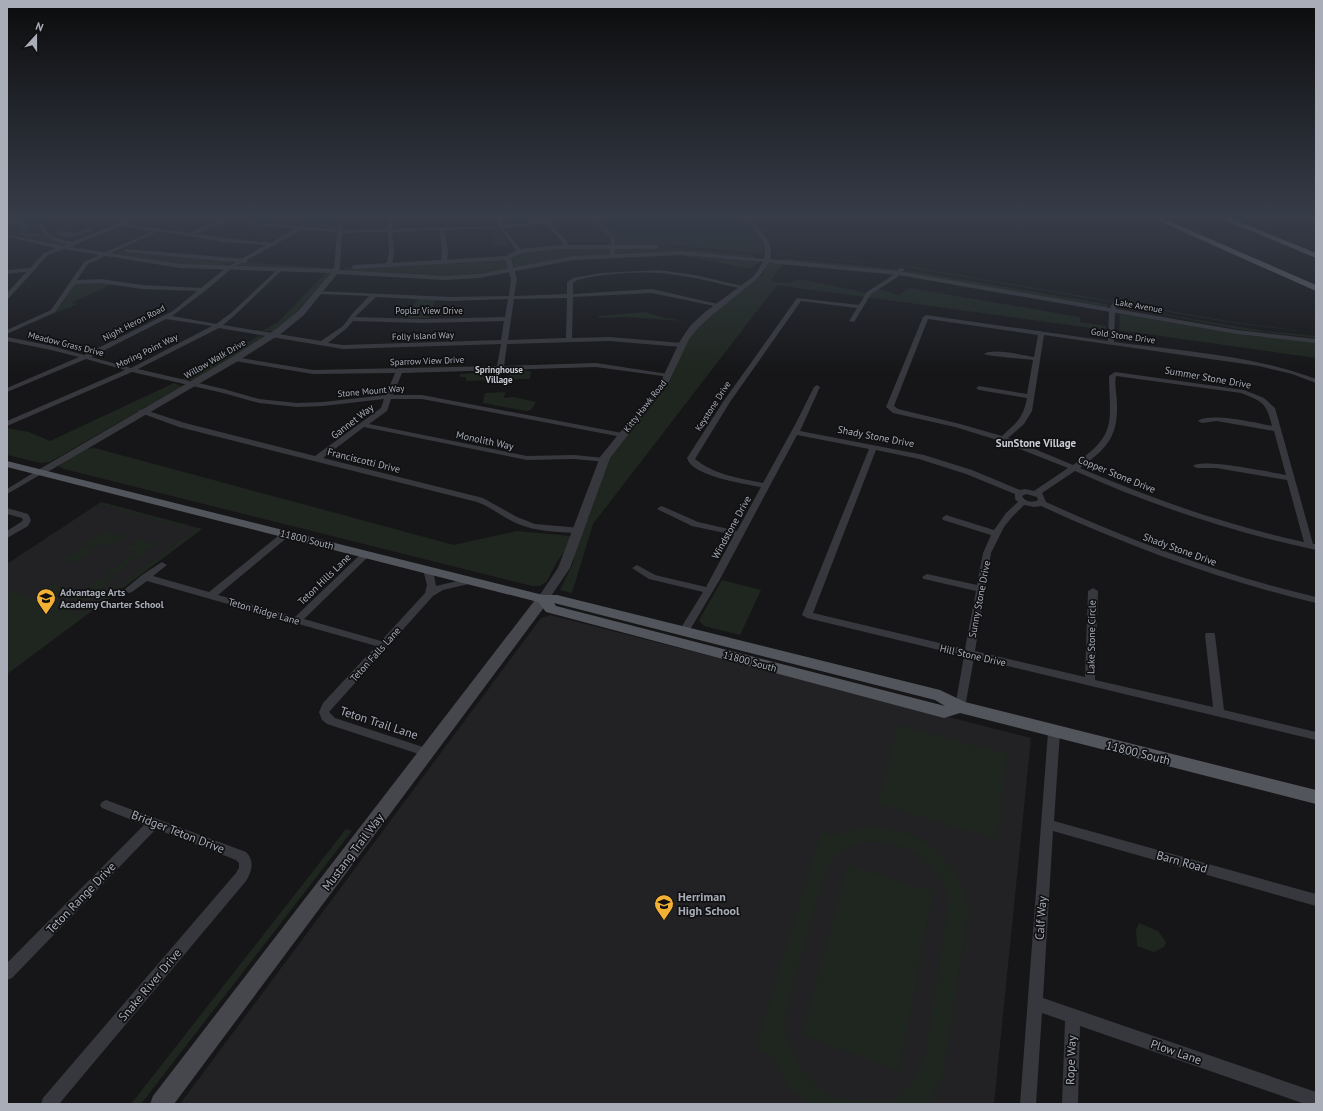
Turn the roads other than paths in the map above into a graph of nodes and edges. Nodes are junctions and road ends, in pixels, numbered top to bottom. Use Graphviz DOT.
graph roads {
  1 [pos="31,270"];
  2 [pos="81,270"];
  3 [pos="227,270"];
  4 [pos="279,270"];
  5 [pos="327,270"];
  6 [pos="336,270"];
  7 [pos="512,270"];
  8 [pos="761,270"];
  9 [pos="888,270"];
  10 [pos="1275,270"];
  11 [pos="900,271"];
  12 [pos="7,272"];
  13 [pos="72,282"];
  14 [pos="743,287"];
  15 [pos="1316,288"];
  16 [pos="203,290"];
  17 [pos="319,292"];
  18 [pos="374,295"];
  19 [pos="570,296"];
  20 [pos="7,297"];
  21 [pos="511,298"];
  22 [pos="719,305"];
  23 [pos="860,307"];
  24 [pos="1113,308"];
  25 [pos="167,317"];
  26 [pos="926,317"];
  27 [pos="350,319"];
  28 [pos="508,319"];
  29 [pos="852,321"];
  30 [pos="217,326"];
  31 [pos="7,332"];
  32 [pos="1041,334"];
  33 [pos="1316,334"];
  34 [pos="273,335"];
  35 [pos="7,339"];
  36 [pos="569,340"];
  37 [pos="1316,341"];
  38 [pos="504,342"];
  39 [pos="1112,343"];
  40 [pos="322,344"];
  41 [pos="682,345"];
  42 [pos="987,354"];
  43 [pos="85,358"];
  44 [pos="235,359"];
  45 [pos="1037,359"];
  46 [pos="500,368"];
  47 [pos="131,370"];
  48 [pos="399,371"];
  49 [pos="668,376"];
  50 [pos="1316,381"];
  51 [pos="7,383"];
  52 [pos="191,384"];
  53 [pos="16,386"];
  54 [pos="817,387"];
  55 [pos="979,388"];
  56 [pos="7,390"];
  57 [pos="390,397"];
  58 [pos="1031,397"];
  59 [pos="142,412"];
  60 [pos="1202,421"];
  61 [pos="7,424"];
  62 [pos="364,425"];
  63 [pos="1277,429"];
  64 [pos="795,432"];
  65 [pos="622,435"];
  66 [pos="1003,439"];
  67 [pos="874,447"];
  68 [pos="318,458"];
  69 [pos="604,460"];
  70 [pos="7,464"];
  71 [pos="1197,466"];
  72 [pos="1073,468"];
  73 [pos="41,472"];
  74 [pos="1290,478"];
  75 [pos="766,486"];
  76 [pos="7,492"];
  77 [pos="1037,493"];
  78 [pos="1021,498"];
  79 [pos="1042,503"];
  80 [pos="661,509"];
  81 [pos="7,511"];
  82 [pos="946,518"];
  83 [pos="578,530"];
  84 [pos="286,534"];
  85 [pos="740,534"];
  86 [pos="996,534"];
  87 [pos="7,535"];
  88 [pos="1312,546"];
  89 [pos="366,554"];
  90 [pos="162,564"];
  91 [pos="636,568"];
  92 [pos="428,570"];
  93 [pos="145,577"];
  94 [pos="927,577"];
  95 [pos="470,581"];
  96 [pos="980,588"];
  97 [pos="128,590"];
  98 [pos="707,590"];
  99 [pos="1093,591"];
  100 [pos="430,594"];
  101 [pos="211,596"];
  102 [pos="543,599"];
  103 [pos="1316,601"];
  104 [pos="296,620"];
  105 [pos="617,626"];
  106 [pos="684,631"];
  107 [pos="1210,635"];
  108 [pos="383,645"];
  109 [pos="968,654"];
  110 [pos="732,656"];
  111 [pos="789,675"];
  112 [pos="1090,683"];
  113 [pos="960,707"];
  114 [pos="1219,713"];
  115 [pos="325,715"];
  116 [pos="1054,732"];
  117 [pos="1316,736"];
  118 [pos="428,753"];
  119 [pos="1316,797"];
  120 [pos="106,805"];
  121 [pos="154,823"];
  122 [pos="1048,824"];
  123 [pos="246,864"];
  124 [pos="1316,900"];
  125 [pos="7,973"];
  126 [pos="1035,1003"];
  127 [pos="1073,1016"];
  128 [pos="1316,1100"];
  129 [pos="49,1104"];
  130 [pos="161,1104"];
  131 [pos="1028,1104"];
  132 [pos="1070,1104"];
  1 -- 12 [label="street"];
  1 -- 20 [label="street"];
  2 -- 13 [label="street"];
  3 -- 16 [label="street, Night Heron Road"];
  4 -- 30 [label="street, Moring Point Way"];
  5 -- 6 [label="street, Lake Avenue"];
  6 -- 7 [label="street, Lake Avenue"];
  6 -- 17 [label="street, Willow Walk Drive"];
  7 -- 21 [label="street"];
  8 -- 14 [label="street, Kitty Hawk Road"];
  9 -- 11 [label="street, Lake Avenue"];
  10 -- 15 [label="highway"];
  11 -- 23 [label="street"];
  11 -- 24 [label="street, Lake Avenue"];
  13 -- 16 [label="street"];
  13 -- 31 [label="street"];
  14 -- 19 [label="street"];
  14 -- 22 [label="street, Kitty Hawk Road"];
  16 -- 25 [label="street, Night Heron Road"];
  17 -- 18 [label="street"];
  17 -- 34 [label="street, Willow Walk Drive"];
  18 -- 21 [label="street"];
  18 -- 27 [label="street"];
  19 -- 21 [label="street"];
  19 -- 22 [label="street"];
  19 -- 36 [label="street"];
  21 -- 28 [label="street"];
  22 -- 41 [label="street, Kitty Hawk Road"];
  23 -- 29 [label="street"];
  23 -- 75 [label="street, Keystone Drive"];
  24 -- 33 [label="street, Lake Avenue"];
  24 -- 37 [label="street, Lake Avenue"];
  24 -- 39 [label="street"];
  25 -- 30 [label="street, Folly Island Way"];
  25 -- 43 [label="street, Night Heron Road"];
  26 -- 32 [label="street, Gold Stone Drive"];
  26 -- 66 [label="street, Copper Stone Drive"];
  27 -- 28 [label="street, Poplar View Drive"];
  27 -- 40 [label="street"];
  28 -- 38 [label="street"];
  30 -- 34 [label="street, Folly Island Way"];
  30 -- 47 [label="street, Moring Point Way"];
  32 -- 39 [label="street, Gold Stone Drive"];
  32 -- 45 [label="street"];
  34 -- 40 [label="street, Folly Island Way"];
  34 -- 44 [label="street, Willow Walk Drive"];
  35 -- 43 [label="street, Meadow Grass Drive"];
  36 -- 38 [label="street, Folly Island Way"];
  36 -- 41 [label="street, Folly Island Way"];
  38 -- 40 [label="street, Folly Island Way"];
  38 -- 46 [label="street"];
  39 -- 50 [label="street, Gold Stone Drive"];
  41 -- 49 [label="street, Kitty Hawk Road"];
  42 -- 45 [label="street"];
  43 -- 47 [label="street, Meadow Grass Drive"];
  43 -- 53 [label="street, Night Heron Road"];
  44 -- 48 [label="street, Sparrow View Drive"];
  44 -- 52 [label="street, Willow Walk Drive"];
  45 -- 58 [label="street"];
  46 -- 48 [label="street, Sparrow View Drive"];
  46 -- 49 [label="street, Sparrow View Drive"];
  47 -- 52 [label="street, Meadow Grass Drive"];
  47 -- 61 [label="street, Moring Point Way"];
  48 -- 57 [label="street, Gannet Way"];
  49 -- 65 [label="street, Kitty Hawk Road"];
  51 -- 53 [label="street"];
  52 -- 57 [label="street, Stone Mount Way"];
  52 -- 59 [label="street, Willow Walk Drive"];
  53 -- 56 [label="street, Night Heron Road"];
  54 -- 64 [label="street, Windstone Drive"];
  55 -- 58 [label="street"];
  57 -- 62 [label="street, Gannet Way"];
  57 -- 65 [label="street, Stone Mount Way"];
  58 -- 66 [label="street"];
  59 -- 68 [label="street, Franciscotti Drive"];
  59 -- 73 [label="street, Willow Walk Drive"];
  60 -- 63 [label="street"];
  62 -- 68 [label="street, Gannet Way"];
  62 -- 69 [label="street, Monolith Way"];
  63 -- 72 [label="street, Summer Stone Drive"];
  63 -- 74 [label="street, Summer Stone Drive"];
  64 -- 67 [label="street, Shady Stone Drive"];
  64 -- 75 [label="street, Windstone Drive"];
  65 -- 69 [label="street, Kitty Hawk Road"];
  66 -- 72 [label="street, Copper Stone Drive"];
  67 -- 78 [label="street, Shady Stone Drive"];
  67 -- 109 [label="street, Hill Stone Drive"];
  68 -- 83 [label="street, Franciscotti Drive"];
  69 -- 83 [label="street, Kitty Hawk Road"];
  70 -- 73 [label="main road, 11800 South"];
  71 -- 74 [label="street"];
  72 -- 77 [label="street"];
  72 -- 88 [label="street, Copper Stone Drive"];
  73 -- 76 [label="street"];
  73 -- 84 [label="main road, 11800 South"];
  74 -- 88 [label="street, Summer Stone Drive"];
  75 -- 85 [label="street, Windstone Drive"];
  77 -- 78 [label="street"];
  77 -- 79 [label="street"];
  78 -- 79 [label="street"];
  78 -- 86 [label="street, Sunny Stone Drive"];
  79 -- 103 [label="street, Shady Stone Drive"];
  80 -- 85 [label="street"];
  81 -- 87 [label="street"];
  82 -- 86 [label="street"];
  83 -- 102 [label="street, Kitty Hawk Road"];
  84 -- 89 [label="main road, 11800 South"];
  84 -- 101 [label="street"];
  85 -- 98 [label="street, Windstone Drive"];
  86 -- 96 [label="street, Sunny Stone Drive"];
  89 -- 92 [label="main road, 11800 South"];
  89 -- 104 [label="street, Teton Hills Lane"];
  90 -- 93 [label="street"];
  91 -- 98 [label="street"];
  92 -- 95 [label="main road, 11800 South"];
  92 -- 100 [label="street"];
  93 -- 97 [label="street"];
  93 -- 101 [label="street, Teton Ridge Lane"];
  94 -- 96 [label="street"];
  95 -- 100 [label="street, Teton Falls Lane"];
  95 -- 102 [label="main road, 11800 South"];
  96 -- 109 [label="street, Sunny Stone Drive"];
  98 -- 106 [label="street, Windstone Drive"];
  99 -- 112 [label="street, Lake Stone Circle"];
  100 -- 108 [label="street, Teton Falls Lane"];
  101 -- 104 [label="street, Teton Ridge Lane"];
  102 -- 105 [label="main road, 11800 South"];
  102 -- 106 [label="main road, 11800 South"];
  102 -- 118 [label="main road, Mustang Trail Way"];
  104 -- 108 [label="street, Teton Ridge Lane"];
  105 -- 106 [label="main road"];
  105 -- 110 [label="main road, 11800 South"];
  106 -- 110 [label="main road"];
  106 -- 113 [label="main road, 11800 South"];
  107 -- 114 [label="street"];
  108 -- 115 [label="street, Teton Falls Lane"];
  109 -- 112 [label="street, Hill Stone Drive"];
  109 -- 113 [label="street, Sunny Stone Drive"];
  110 -- 111 [label="main road, 11800 South"];
  111 -- 113 [label="main road, 11800 South"];
  111 -- 113 [label="main road"];
  112 -- 114 [label="street, Hill Stone Drive"];
  113 -- 116 [label="main road, 11800 South"];
  114 -- 117 [label="street, Hill Stone Drive"];
  115 -- 118 [label="street, Teton Trail Lane"];
  116 -- 119 [label="main road, 11800 South"];
  116 -- 122 [label="street, Calf Way"];
  118 -- 130 [label="main road, Mustang Trail Way"];
  120 -- 121 [label="street, Bridger Teton Drive"];
  121 -- 123 [label="street, Bridger Teton Drive"];
  121 -- 125 [label="street, Teton Range Drive"];
  122 -- 124 [label="street, Barn Road"];
  122 -- 126 [label="street, Calf Way"];
  123 -- 129 [label="street, Snake River Drive"];
  126 -- 127 [label="street, Plow Lane"];
  126 -- 131 [label="street, Calf Way"];
  127 -- 128 [label="street, Plow Lane"];
  127 -- 132 [label="street, Rope Way"];
}
